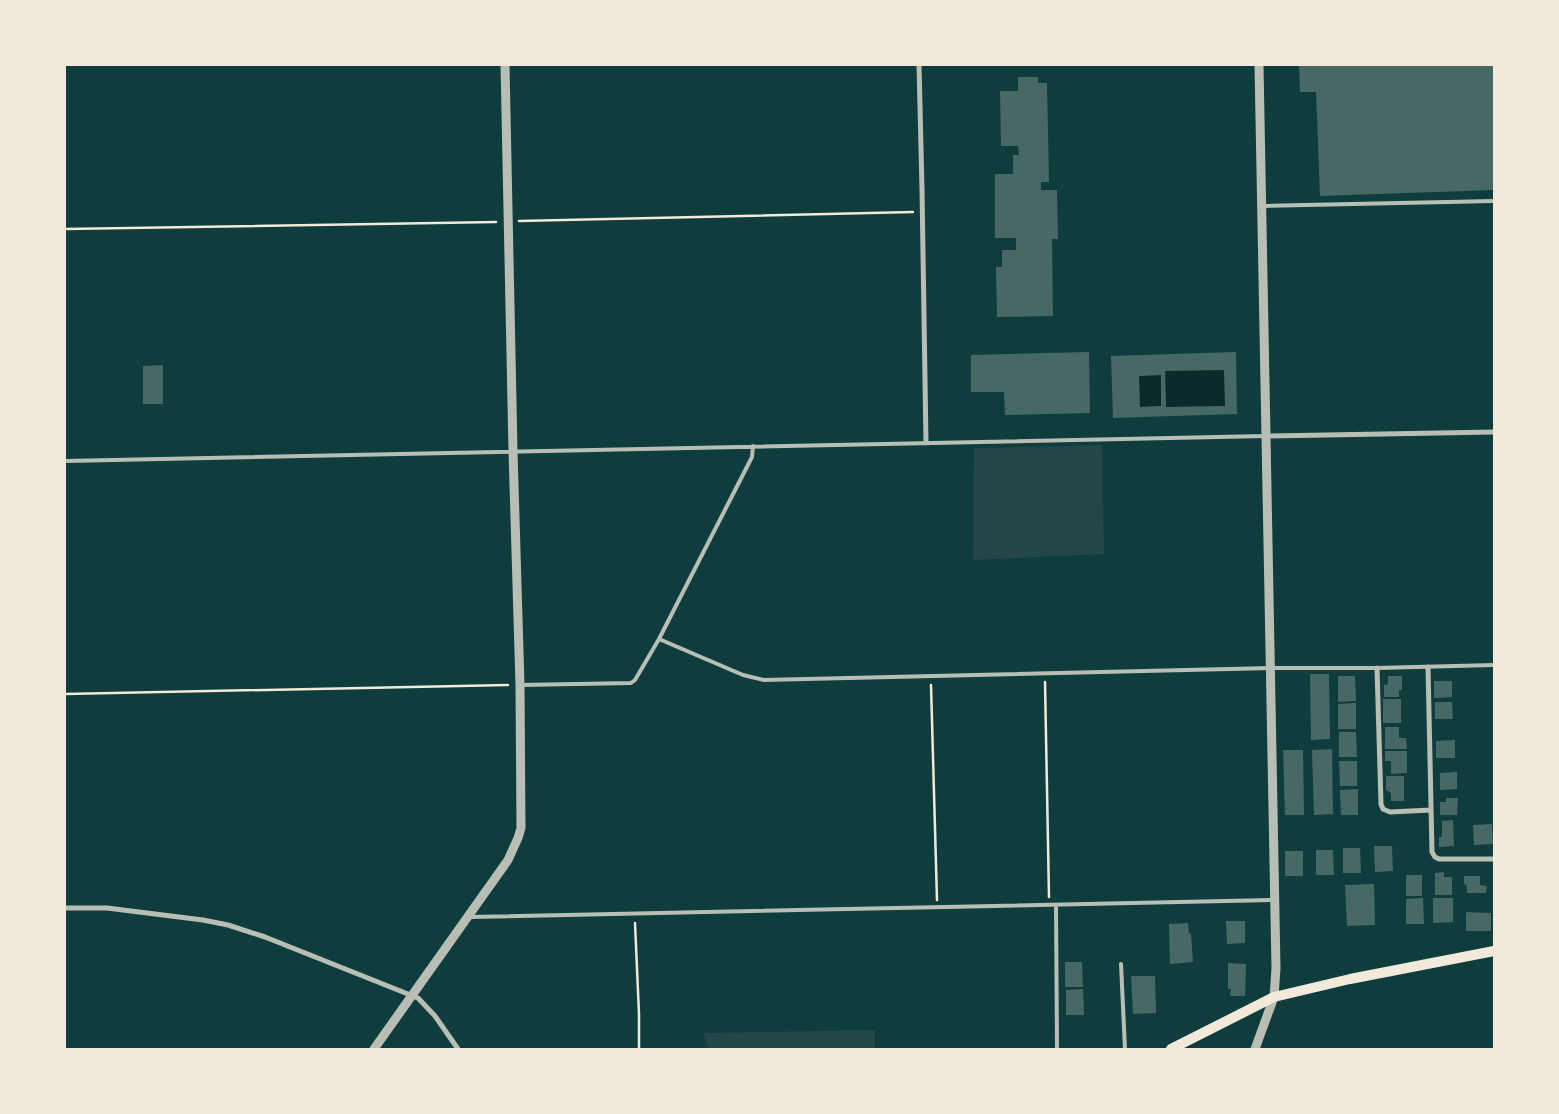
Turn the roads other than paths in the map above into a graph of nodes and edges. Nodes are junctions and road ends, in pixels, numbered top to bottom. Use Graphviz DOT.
graph roads {
  1 [pos="506,65"];
  2 [pos="919,65"];
  3 [pos="1259,65"];
  4 [pos="1494,201"];
  5 [pos="1262,206"];
  6 [pos="1494,432"];
  7 [pos="1266,436"];
  8 [pos="926,443"];
  9 [pos="753,446"];
  10 [pos="513,451"];
  11 [pos="65,461"];
  12 [pos="659,639"];
  13 [pos="1494,665"];
  14 [pos="1428,666"];
  15 [pos="1272,668"];
  16 [pos="1377,668"];
  17 [pos="520,685"];
  18 [pos="1431,810"];
  19 [pos="1494,859"];
  20 [pos="1276,900"];
  21 [pos="1056,905"];
  22 [pos="65,908"];
  23 [pos="468,917"];
  24 [pos="1494,951"];
  25 [pos="1121,964"];
  26 [pos="412,996"];
  27 [pos="1274,997"];
  28 [pos="374,1049"];
  29 [pos="458,1049"];
  30 [pos="1057,1049"];
  31 [pos="1125,1049"];
  32 [pos="1171,1049"];
  33 [pos="1255,1049"];
  1 -- 10 [label="street"];
  2 -- 8 [label="street"];
  3 -- 5 [label="street"];
  4 -- 5 [label="lane"];
  5 -- 7 [label="street"];
  6 -- 7 [label="street"];
  7 -- 8 [label="lane"];
  7 -- 15 [label="street"];
  8 -- 9 [label="lane"];
  9 -- 10 [label="lane"];
  9 -- 12 [label="lane"];
  10 -- 11 [label="lane"];
  10 -- 17 [label="street"];
  12 -- 15 [label="lane"];
  12 -- 17 [label="lane"];
  13 -- 14 [label="lane"];
  14 -- 16 [label="lane"];
  14 -- 18 [label="street"];
  15 -- 16 [label="lane"];
  15 -- 20 [label="street"];
  16 -- 18 [label="street"];
  17 -- 23 [label="street"];
  18 -- 19 [label="street"];
  20 -- 21 [label="lane"];
  20 -- 27 [label="street"];
  21 -- 23 [label="lane"];
  21 -- 30 [label="lane"];
  22 -- 26 [label="street"];
  23 -- 26 [label="street"];
  24 -- 27 [label="main road"];
  25 -- 31 [label="lane"];
  26 -- 28 [label="street"];
  26 -- 29 [label="street"];
  27 -- 32 [label="main road"];
  27 -- 33 [label="street"];
}
